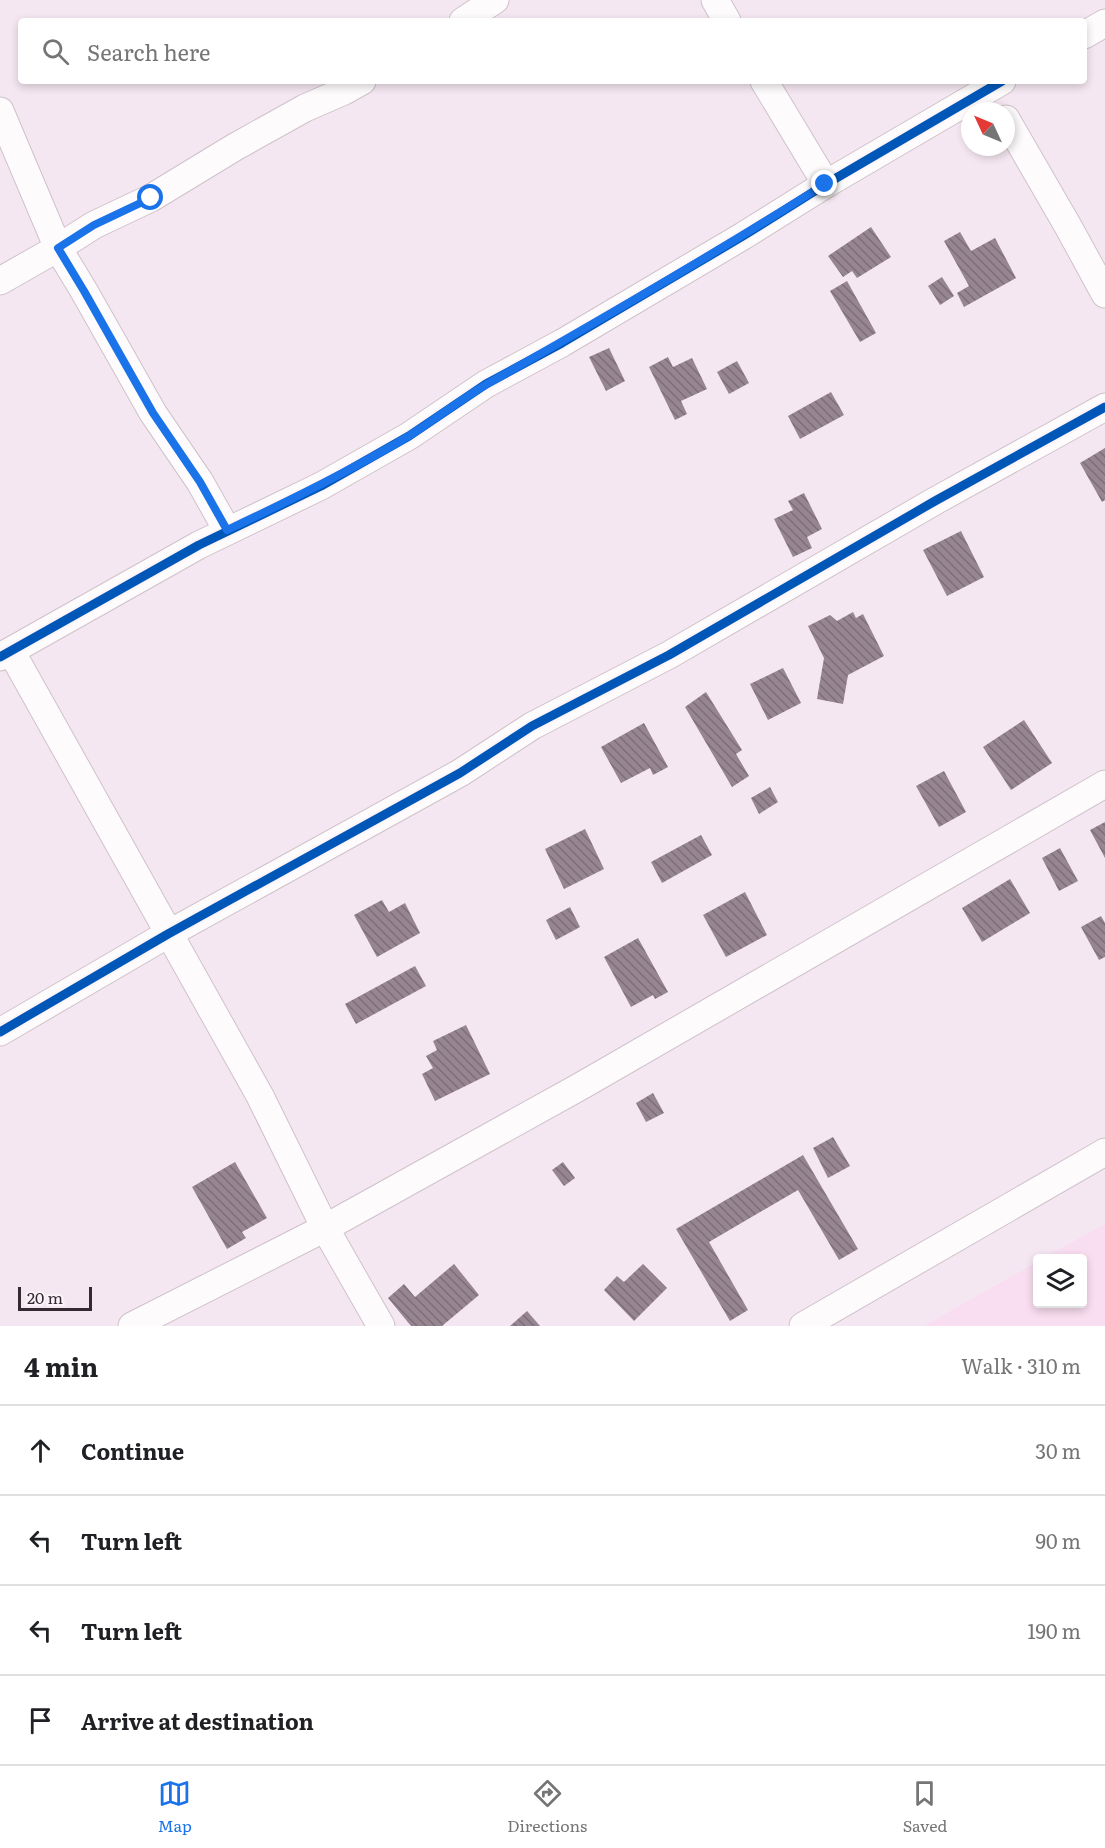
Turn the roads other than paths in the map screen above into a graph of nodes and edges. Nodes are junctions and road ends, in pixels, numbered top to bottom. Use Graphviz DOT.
graph roads {
  1 [pos="495,0"];
  2 [pos="715,0"];
  3 [pos="468,18"];
  4 [pos="725,18"];
  5 [pos="1105,23"];
  6 [pos="1087,33"];
  7 [pos="356,84"];
  8 [pos="766,84"];
  9 [pos="997,94"];
  10 [pos="0,111"];
  11 [pos="1015,135"];
  12 [pos="825,184"];
  13 [pos="58,248"];
  14 [pos="0,281"];
  15 [pos="1105,294"];
  16 [pos="1105,408"];
  17 [pos="227,530"];
  18 [pos="5,654"];
  19 [pos="1105,784"];
  20 [pos="168,934"];
  21 [pos="0,1032"];
  22 [pos="1105,1152"];
  23 [pos="325,1228"];
  24 [pos="132,1326"];
  25 [pos="381,1326"];
  26 [pos="803,1326"];
  1 -- 3 [label="street"];
  2 -- 4 [label="street"];
  5 -- 6 [label="street"];
  7 -- 13 [label="street"];
  8 -- 12 [label="street"];
  9 -- 12 [label="street"];
  10 -- 13 [label="street"];
  11 -- 15 [label="street"];
  12 -- 17 [label="street"];
  13 -- 14 [label="street"];
  13 -- 17 [label="street"];
  16 -- 20 [label="street"];
  17 -- 18 [label="street"];
  18 -- 20 [label="street"];
  19 -- 23 [label="street"];
  20 -- 21 [label="street"];
  20 -- 23 [label="street"];
  22 -- 26 [label="street"];
  23 -- 24 [label="street"];
  23 -- 25 [label="street"];
}
